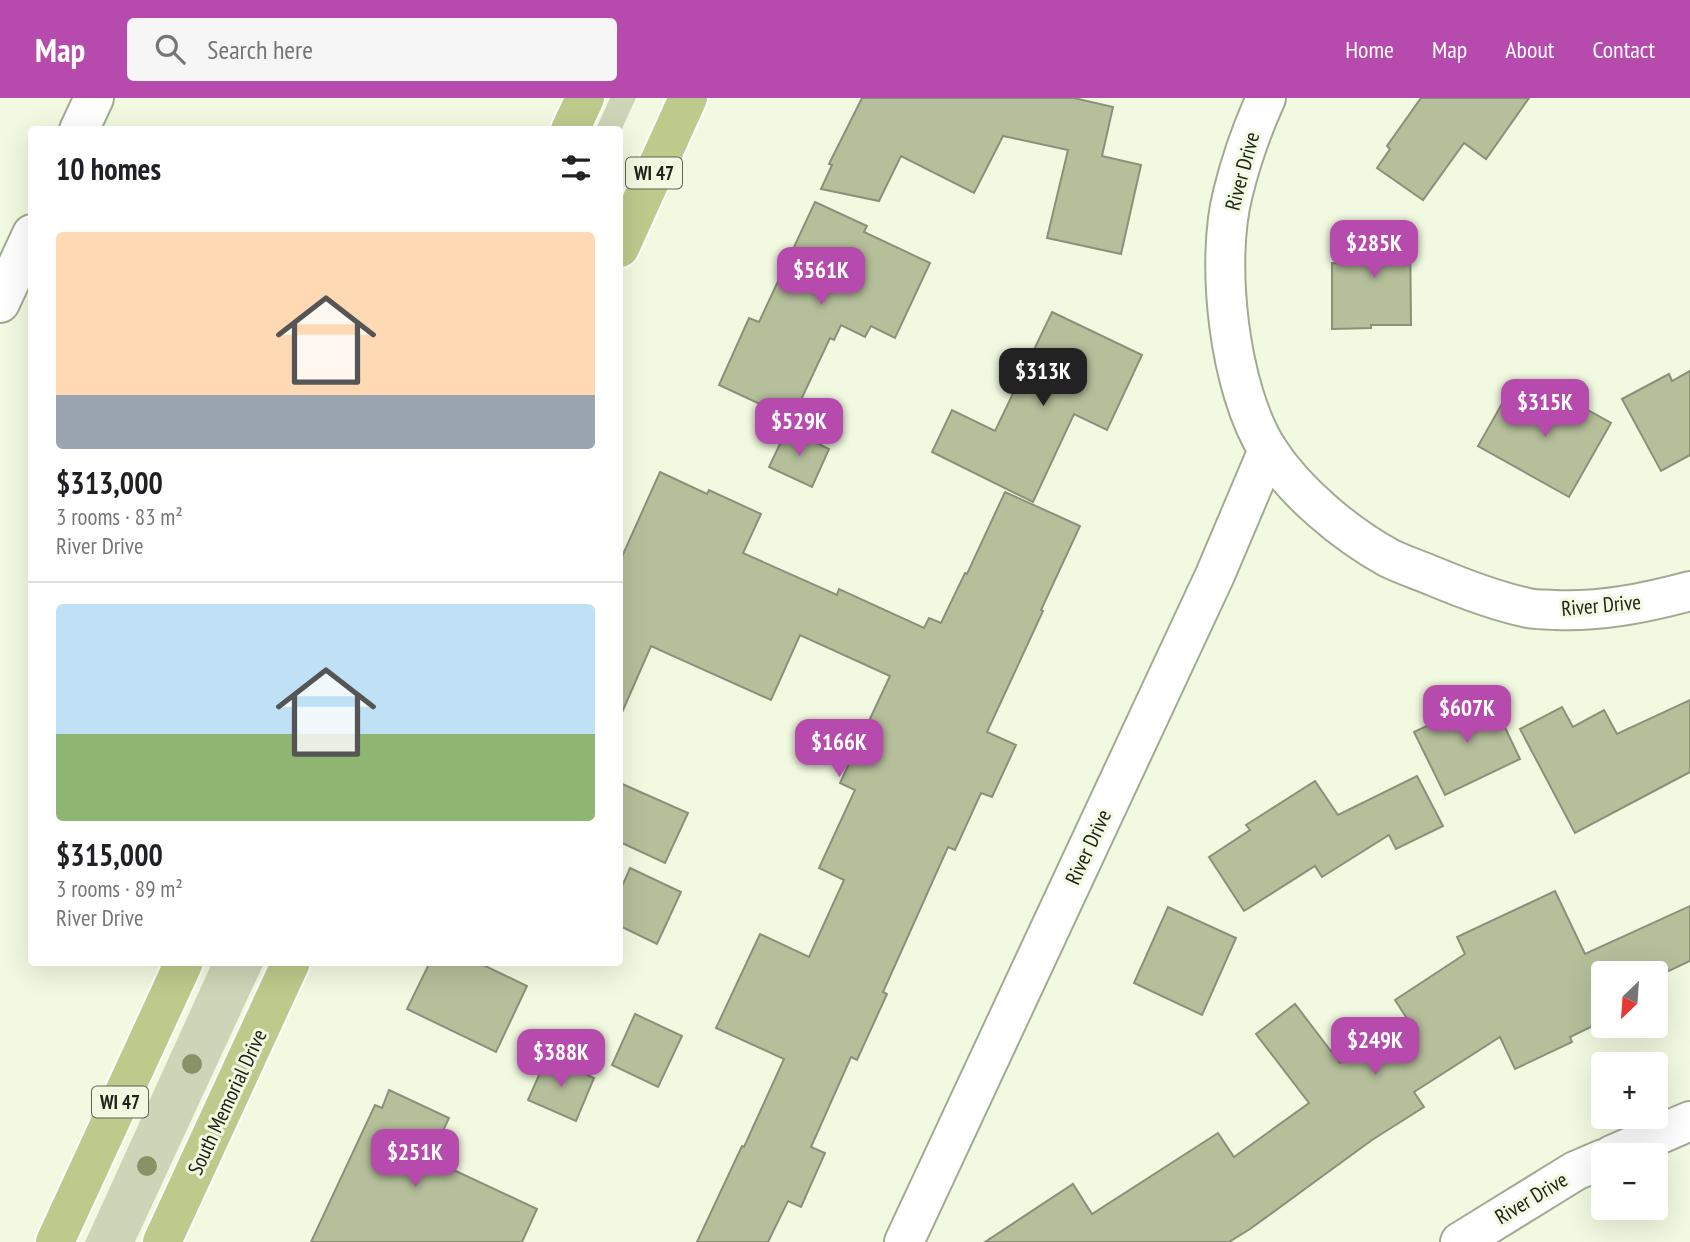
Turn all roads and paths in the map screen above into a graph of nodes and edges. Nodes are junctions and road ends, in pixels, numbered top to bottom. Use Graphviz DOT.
graph roads {
  1 [pos="94,98"];
  2 [pos="585,98"];
  3 [pos="688,98"];
  4 [pos="1266,98"];
  5 [pos="81,126"];
  6 [pos="572,126"];
  7 [pos="623,241"];
  8 [pos="28,243"];
  9 [pos="0,303"];
  10 [pos="1268,450"];
  11 [pos="1690,591"];
  12 [pos="182,966"];
  13 [pos="289,966"];
  14 [pos="1690,1121"];
  15 [pos="1640,1143"];
  16 [pos="1591,1164"];
  17 [pos="55,1242"];
  18 [pos="162,1242"];
  19 [pos="904,1242"];
  20 [pos="1460,1242"];
  1 -- 5 [label="street"];
  2 -- 6 [label="main road"];
  3 -- 7 [label="main road, WI 47"];
  4 -- 10 [label="street, River Drive"];
  8 -- 9 [label="street"];
  10 -- 11 [label="street, River Drive"];
  10 -- 19 [label="street, River Drive"];
  12 -- 17 [label="main road, WI 47"];
  13 -- 18 [label="main road, South Memorial Drive"];
  14 -- 15 [label="street"];
  16 -- 20 [label="street, River Drive"];
}
